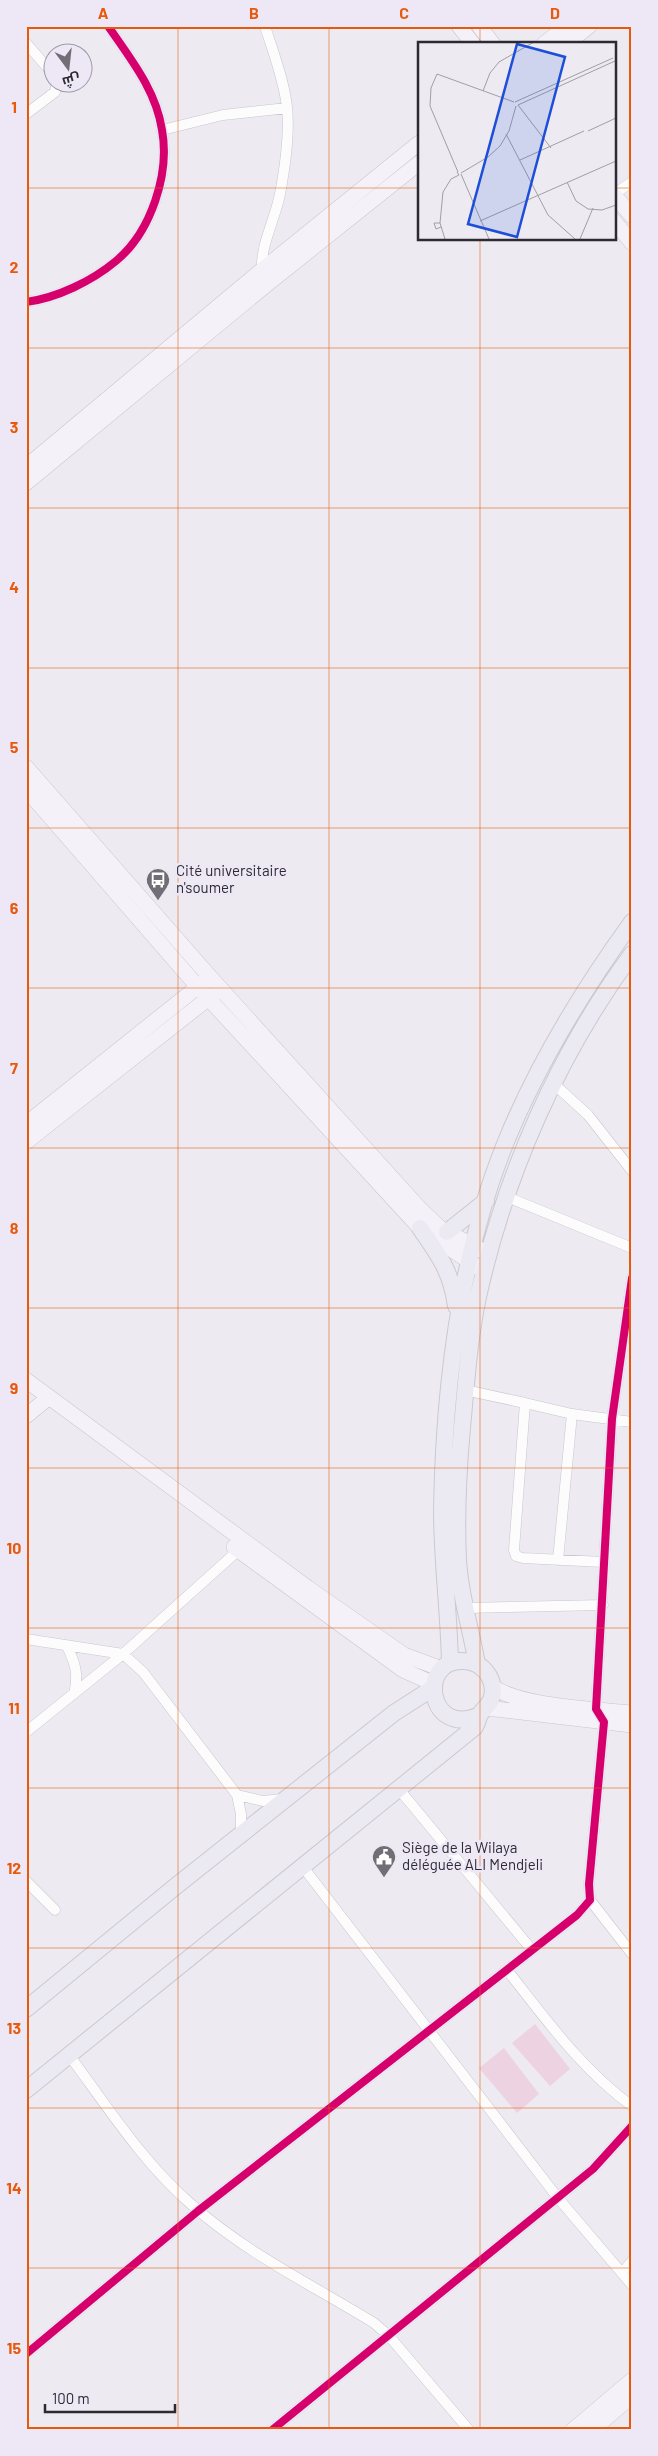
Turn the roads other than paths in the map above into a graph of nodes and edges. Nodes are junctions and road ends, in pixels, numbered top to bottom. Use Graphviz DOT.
graph roads {
  1 [pos="108,26"];
  2 [pos="265,26"];
  3 [pos="460,26"];
  4 [pos="479,26"];
  5 [pos="567,26"];
  6 [pos="589,26"];
  7 [pos="472,42"];
  8 [pos="491,42"];
  9 [pos="547,42"];
  10 [pos="569,42"];
  11 [pos="26,43"];
  12 [pos="42,62"];
  13 [pos="55,92"];
  14 [pos="287,108"];
  15 [pos="26,114"];
  16 [pos="162,130"];
  17 [pos="418,144"];
  18 [pos="418,164"];
  19 [pos="632,182"];
  20 [pos="616,194"];
  21 [pos="616,197"];
  22 [pos="632,216"];
  23 [pos="616,223"];
  24 [pos="632,243"];
  25 [pos="262,270"];
  26 [pos="266,285"];
  27 [pos="26,302"];
  28 [pos="26,466"];
  29 [pos="26,483"];
  30 [pos="26,767"];
  31 [pos="26,789"];
  32 [pos="632,922"];
  33 [pos="632,954"];
  34 [pos="204,982"];
  35 [pos="214,994"];
  36 [pos="553,1084"];
  37 [pos="318,1106"];
  38 [pos="26,1124"];
  39 [pos="26,1142"];
  40 [pos="632,1171"];
  41 [pos="507,1197"];
  42 [pos="486,1202"];
  43 [pos="420,1228"];
  44 [pos="441,1233"];
  45 [pos="472,1246"];
  46 [pos="632,1248"];
  47 [pos="489,1254"];
  48 [pos="469,1262"];
  49 [pos="484,1272"];
  50 [pos="632,1278"];
  51 [pos="458,1321"];
  52 [pos="26,1380"];
  53 [pos="465,1390"];
  54 [pos="26,1392"];
  55 [pos="44,1401"];
  56 [pos="525,1403"];
  57 [pos="572,1414"];
  58 [pos="26,1416"];
  59 [pos="612,1419"];
  60 [pos="632,1422"];
  61 [pos="242,1547"];
  62 [pos="558,1560"];
  63 [pos="603,1562"];
  64 [pos="603,1605"];
  65 [pos="464,1608"];
  66 [pos="26,1639"];
  67 [pos="67,1646"];
  68 [pos="123,1654"];
  69 [pos="477,1664"];
  70 [pos="446,1666"];
  71 [pos="433,1686"];
  72 [pos="493,1687"];
  73 [pos="74,1694"];
  74 [pos="483,1712"];
  75 [pos="632,1713"];
  76 [pos="600,1716"];
  77 [pos="632,1725"];
  78 [pos="26,1732"];
  79 [pos="398,1788"];
  80 [pos="237,1795"];
  81 [pos="291,1796"];
  82 [pos="241,1835"];
  83 [pos="303,1866"];
  84 [pos="26,1881"];
  85 [pos="590,1900"];
  86 [pos="54,1910"];
  87 [pos="532,1950"];
  88 [pos="632,1954"];
  89 [pos="507,1970"];
  90 [pos="26,2009"];
  91 [pos="430,2030"];
  92 [pos="69,2055"];
  93 [pos="26,2090"];
  94 [pos="632,2106"];
  95 [pos="632,2126"];
  96 [pos="558,2198"];
  97 [pos="198,2211"];
  98 [pos="632,2261"];
  99 [pos="622,2273"];
  100 [pos="632,2285"];
  101 [pos="389,2336"];
  102 [pos="26,2354"];
  103 [pos="632,2380"];
  104 [pos="632,2396"];
  105 [pos="272,2430"];
  106 [pos="469,2430"];
  107 [pos="573,2430"];
  108 [pos="592,2430"];
  1 -- 16 [label="street"];
  2 -- 14 [label="street"];
  3 -- 7 [label="main road"];
  4 -- 8 [label="main road"];
  5 -- 9 [label="main road"];
  6 -- 10 [label="main road"];
  11 -- 12 [label="street"];
  13 -- 15 [label="street"];
  14 -- 16 [label="street"];
  14 -- 25 [label="street"];
  16 -- 27 [label="street"];
  17 -- 25 [label="main road"];
  18 -- 26 [label="main road"];
  19 -- 20 [label="street"];
  21 -- 22 [label="main road"];
  23 -- 24 [label="main road"];
  25 -- 26 [label="street"];
  25 -- 28 [label="main road"];
  26 -- 29 [label="main road"];
  30 -- 34 [label="main road"];
  31 -- 34 [label="main road"];
  32 -- 42 [label="main road"];
  33 -- 36 [label="main road"];
  34 -- 35 [label="main road"];
  34 -- 38 [label="main road"];
  35 -- 37 [label="main road"];
  35 -- 39 [label="main road"];
  36 -- 40 [label="street"];
  36 -- 41 [label="main road"];
  37 -- 43 [label="main road"];
  37 -- 44 [label="main road"];
  41 -- 46 [label="street"];
  41 -- 47 [label="main road"];
  42 -- 44 [label="main road"];
  42 -- 45 [label="main road"];
  43 -- 44 [label="main road"];
  43 -- 51 [label="main road"];
  44 -- 45 [label="main road"];
  44 -- 48 [label="main road"];
  45 -- 47 [label="main road"];
  45 -- 48 [label="main road"];
  47 -- 49 [label="main road"];
  48 -- 49 [label="main road"];
  48 -- 51 [label="main road"];
  49 -- 53 [label="main road"];
  50 -- 59 [label="street"];
  51 -- 70 [label="main road"];
  52 -- 55 [label="main road"];
  53 -- 56 [label="street"];
  53 -- 65 [label="main road"];
  54 -- 55 [label="main road"];
  55 -- 58 [label="main road"];
  55 -- 61 [label="main road"];
  56 -- 57 [label="street"];
  56 -- 62 [label="street"];
  57 -- 59 [label="street"];
  57 -- 62 [label="street"];
  59 -- 60 [label="street"];
  59 -- 63 [label="street"];
  61 -- 68 [label="street"];
  61 -- 70 [label="main road"];
  61 -- 71 [label="main road"];
  62 -- 63 [label="street"];
  63 -- 64 [label="street"];
  64 -- 65 [label="street"];
  64 -- 76 [label="street"];
  65 -- 69 [label="main road"];
  66 -- 67 [label="street"];
  67 -- 68 [label="street"];
  67 -- 73 [label="street"];
  68 -- 73 [label="street"];
  68 -- 80 [label="street"];
  69 -- 70 [label="main road"];
  69 -- 72 [label="main road"];
  70 -- 71 [label="main road"];
  71 -- 74 [label="main road"];
  71 -- 81 [label="main road"];
  72 -- 74 [label="main road"];
  72 -- 76 [label="main road"];
  73 -- 78 [label="street"];
  74 -- 76 [label="main road"];
  74 -- 79 [label="main road"];
  75 -- 76 [label="main road"];
  76 -- 77 [label="main road"];
  76 -- 85 [label="street"];
  79 -- 83 [label="main road"];
  79 -- 87 [label="street"];
  80 -- 81 [label="street"];
  80 -- 82 [label="street"];
  81 -- 82 [label="main road"];
  82 -- 90 [label="main road"];
  83 -- 91 [label="street"];
  83 -- 92 [label="main road"];
  84 -- 86 [label="street"];
  85 -- 87 [label="street"];
  85 -- 88 [label="street"];
  87 -- 89 [label="street"];
  89 -- 91 [label="street"];
  89 -- 94 [label="street"];
  91 -- 96 [label="street"];
  91 -- 97 [label="street"];
  92 -- 93 [label="main road"];
  92 -- 97 [label="street"];
  95 -- 96 [label="street"];
  96 -- 99 [label="street"];
  96 -- 101 [label="street"];
  97 -- 101 [label="street"];
  97 -- 102 [label="street"];
  98 -- 99 [label="street"];
  99 -- 100 [label="street"];
  101 -- 105 [label="street"];
  101 -- 106 [label="street"];
  103 -- 107 [label="main road"];
  104 -- 108 [label="main road"];
}
